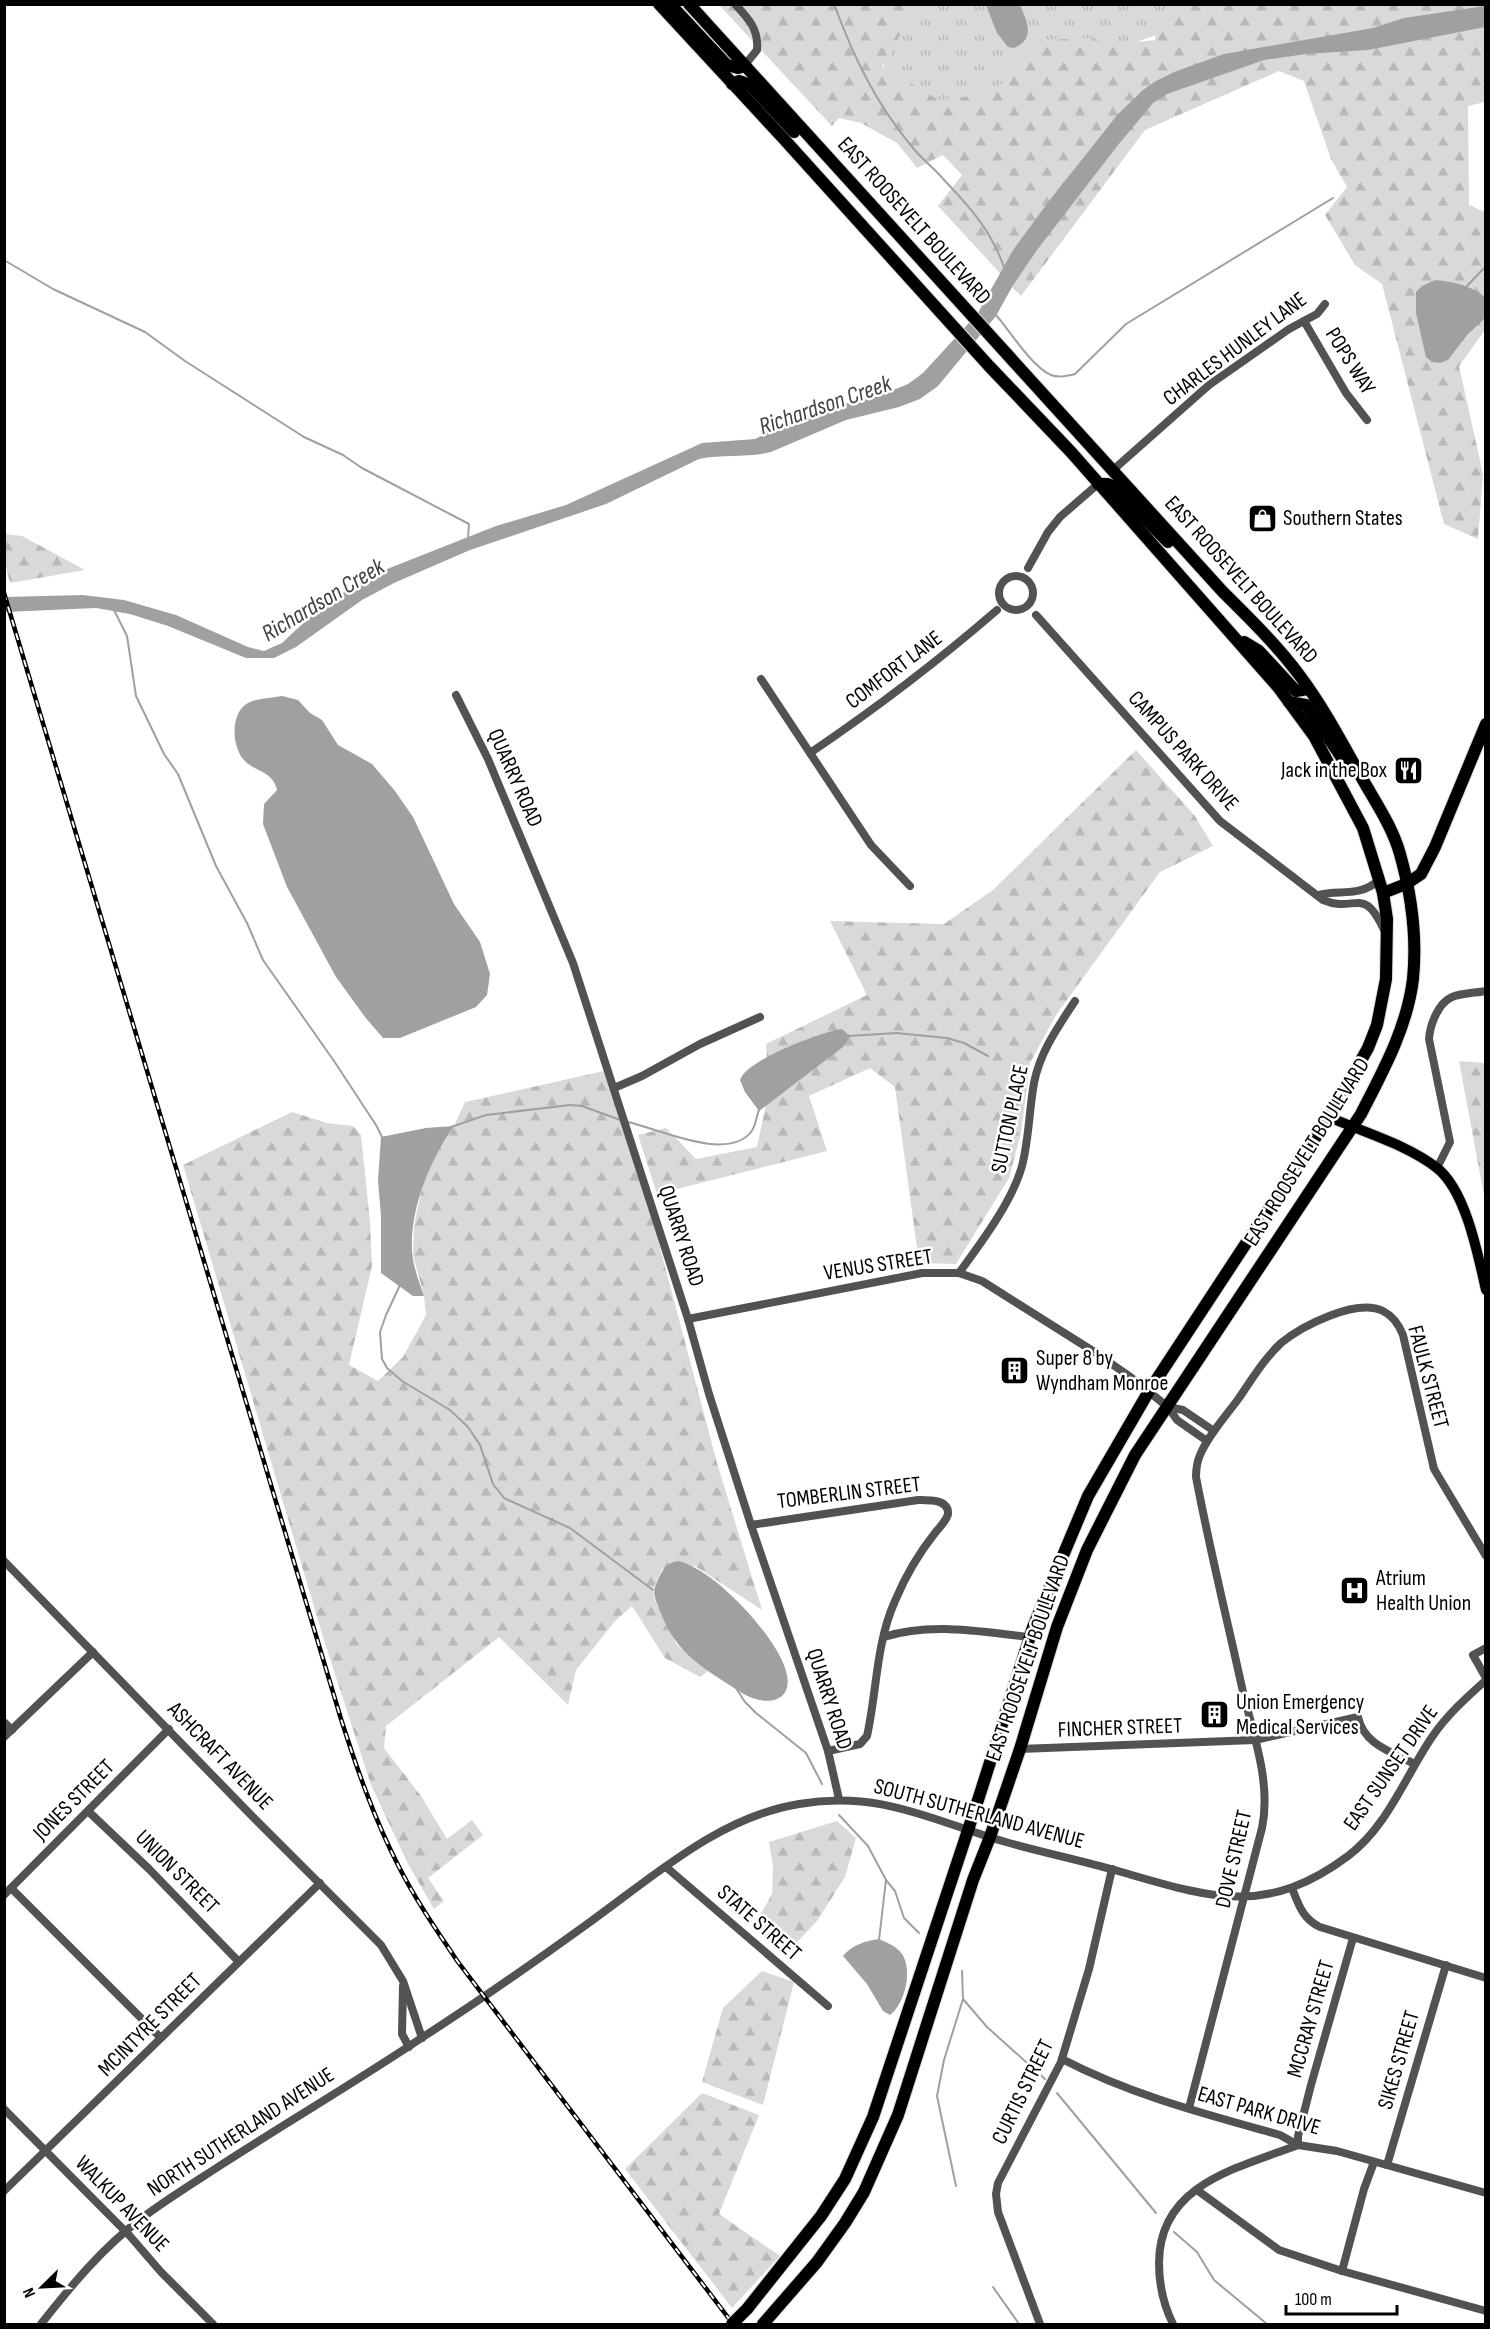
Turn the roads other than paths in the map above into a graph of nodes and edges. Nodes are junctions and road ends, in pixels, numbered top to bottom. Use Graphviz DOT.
graph roads {
  1 [pos="659,4"];
  2 [pos="670,4"];
  3 [pos="689,4"];
  4 [pos="735,4"];
  5 [pos="744,66"];
  6 [pos="732,84"];
  7 [pos="851,183"];
  8 [pos="1325,304"];
  9 [pos="1304,321"];
  10 [pos="1019,398"];
  11 [pos="1367,420"];
  12 [pos="1113,470"];
  13 [pos="1098,484"];
  14 [pos="1028,568"];
  15 [pos="1202,568"];
  16 [pos="1017,576"];
  17 [pos="1028,580"];
  18 [pos="999,596"];
  19 [pos="1031,601"];
  20 [pos="1007,607"];
  21 [pos="1023,609"];
  22 [pos="997,610"];
  23 [pos="1036,615"];
  24 [pos="1233,634"];
  25 [pos="761,679"];
  26 [pos="1308,689"];
  27 [pos="456,695"];
  28 [pos="1289,702"];
  29 [pos="1485,724"];
  30 [pos="810,753"];
  31 [pos="1371,794"];
  32 [pos="1406,884"];
  33 [pos="910,886"];
  34 [pos="1381,887"];
  35 [pos="1318,894"];
  36 [pos="1387,937"];
  37 [pos="1485,991"];
  38 [pos="1076,1002"];
  39 [pos="760,1017"];
  40 [pos="614,1088"];
  41 [pos="1329,1117"];
  42 [pos="1352,1127"];
  43 [pos="1437,1168"];
  44 [pos="959,1273"];
  45 [pos="1485,1290"];
  46 [pos="688,1319"];
  47 [pos="1149,1391"];
  48 [pos="1168,1407"];
  49 [pos="1214,1431"];
  50 [pos="1207,1441"];
  51 [pos="751,1525"];
  52 [pos="1485,1556"];
  53 [pos="4,1560"];
  54 [pos="884,1637"];
  55 [pos="1030,1637"];
  56 [pos="1485,1648"];
  57 [pos="93,1652"];
  58 [pos="1485,1679"];
  59 [pos="4,1722"];
  60 [pos="169,1729"];
  61 [pos="12,1730"];
  62 [pos="4,1737"];
  63 [pos="1255,1740"];
  64 [pos="1020,1749"];
  65 [pos="828,1751"];
  66 [pos="1415,1764"];
  67 [pos="839,1799"];
  68 [pos="88,1811"];
  69 [pos="968,1829"];
  70 [pos="990,1837"];
  71 [pos="666,1867"];
  72 [pos="1112,1869"];
  73 [pos="320,1883"];
  74 [pos="11,1888"];
  75 [pos="1292,1888"];
  76 [pos="4,1895"];
  77 [pos="1244,1897"];
  78 [pos="1353,1938"];
  79 [pos="239,1962"];
  80 [pos="1446,1965"];
  81 [pos="1485,1978"];
  82 [pos="403,1981"];
  83 [pos="484,1996"];
  84 [pos="828,2006"];
  85 [pos="161,2038"];
  86 [pos="422,2038"];
  87 [pos="409,2047"];
  88 [pos="1062,2060"];
  89 [pos="4,2109"];
  90 [pos="1189,2109"];
  91 [pos="1298,2145"];
  92 [pos="45,2151"];
  93 [pos="1374,2162"];
  94 [pos="1387,2165"];
  95 [pos="1197,2190"];
  96 [pos="4,2191"];
  97 [pos="1485,2193"];
  98 [pos="126,2232"];
  99 [pos="1342,2271"];
  100 [pos="1485,2311"];
  101 [pos="41,2325"];
  102 [pos="213,2325"];
  103 [pos="732,2325"];
  104 [pos="763,2325"];
  105 [pos="1040,2325"];
  106 [pos="1173,2325"];
  1 -- 6 [label="highway, EAST ROOSEVELT BOULEVARD"];
  2 -- 5 [label="highway"];
  3 -- 5 [label="highway, EAST ROOSEVELT BOULEVARD"];
  4 -- 5 [label="street"];
  5 -- 7 [label="highway, EAST ROOSEVELT BOULEVARD"];
  6 -- 7 [label="highway"];
  6 -- 10 [label="highway, EAST ROOSEVELT BOULEVARD"];
  7 -- 12 [label="highway, EAST ROOSEVELT BOULEVARD"];
  8 -- 9 [label="street, CHARLES HUNLEY LANE"];
  9 -- 11 [label="street, POPS WAY"];
  9 -- 12 [label="street, CHARLES HUNLEY LANE"];
  10 -- 12 [label="highway"];
  10 -- 13 [label="highway, EAST ROOSEVELT BOULEVARD"];
  12 -- 15 [label="highway, EAST ROOSEVELT BOULEVARD"];
  13 -- 14 [label="street"];
  13 -- 15 [label="highway"];
  13 -- 24 [label="highway, EAST ROOSEVELT BOULEVARD"];
  14 -- 16 [label="street"];
  14 -- 17 [label="street"];
  15 -- 26 [label="highway, EAST ROOSEVELT BOULEVARD"];
  16 -- 17 [label="street"];
  16 -- 18 [label="street"];
  17 -- 19 [label="street"];
  18 -- 20 [label="street"];
  18 -- 22 [label="street"];
  19 -- 21 [label="street"];
  19 -- 23 [label="street, CAMPUS PARK DRIVE"];
  20 -- 21 [label="street, COMFORT LANE"];
  20 -- 22 [label="street, COMFORT LANE"];
  21 -- 23 [label="street, CAMPUS PARK DRIVE"];
  22 -- 30 [label="street, COMFORT LANE"];
  23 -- 35 [label="street, CAMPUS PARK DRIVE"];
  24 -- 26 [label="highway"];
  24 -- 28 [label="highway, EAST ROOSEVELT BOULEVARD"];
  25 -- 30 [label="street"];
  26 -- 31 [label="highway, EAST ROOSEVELT BOULEVARD"];
  27 -- 40 [label="street, QUARRY ROAD"];
  28 -- 31 [label="highway"];
  28 -- 34 [label="highway, EAST ROOSEVELT BOULEVARD"];
  29 -- 32 [label="highway"];
  30 -- 33 [label="street"];
  31 -- 32 [label="highway, EAST ROOSEVELT BOULEVARD"];
  32 -- 34 [label="highway"];
  32 -- 42 [label="highway, EAST ROOSEVELT BOULEVARD"];
  34 -- 35 [label="street"];
  34 -- 36 [label="highway, EAST ROOSEVELT BOULEVARD"];
  35 -- 36 [label="street, CAMPUS PARK DRIVE"];
  36 -- 41 [label="highway, EAST ROOSEVELT BOULEVARD"];
  37 -- 43 [label="street"];
  38 -- 44 [label="street, SUTTON PLACE"];
  39 -- 40 [label="street"];
  40 -- 46 [label="street, QUARRY ROAD"];
  41 -- 42 [label="main road"];
  41 -- 47 [label="highway, EAST ROOSEVELT BOULEVARD"];
  42 -- 43 [label="main road"];
  42 -- 48 [label="highway, EAST ROOSEVELT BOULEVARD"];
  43 -- 45 [label="main road"];
  44 -- 46 [label="street, VENUS STREET"];
  44 -- 47 [label="street, VENUS STREET"];
  46 -- 51 [label="street, QUARRY ROAD"];
  47 -- 48 [label="street"];
  47 -- 55 [label="highway, EAST ROOSEVELT BOULEVARD"];
  48 -- 49 [label="street"];
  48 -- 50 [label="street"];
  48 -- 64 [label="highway, EAST ROOSEVELT BOULEVARD"];
  49 -- 50 [label="street, DOVE STREET"];
  49 -- 52 [label="street, FAULK STREET"];
  50 -- 63 [label="street, DOVE STREET"];
  51 -- 54 [label="street, TOMBERLIN STREET"];
  51 -- 65 [label="street, QUARRY ROAD"];
  53 -- 57 [label="street, ASHCRAFT AVENUE"];
  54 -- 55 [label="street"];
  54 -- 65 [label="street"];
  55 -- 69 [label="highway, EAST ROOSEVELT BOULEVARD"];
  56 -- 58 [label="street"];
  57 -- 60 [label="street, ASHCRAFT AVENUE"];
  57 -- 61 [label="street"];
  58 -- 66 [label="street, EAST SUNSET DRIVE"];
  59 -- 61 [label="street"];
  60 -- 68 [label="street, JONES STREET"];
  60 -- 73 [label="street, ASHCRAFT AVENUE"];
  61 -- 62 [label="street"];
  63 -- 64 [label="street, FINCHER STREET"];
  63 -- 66 [label="street, FINCHER STREET"];
  63 -- 77 [label="street, DOVE STREET"];
  64 -- 70 [label="highway, EAST ROOSEVELT BOULEVARD"];
  65 -- 67 [label="street, QUARRY ROAD"];
  66 -- 75 [label="street, EAST SUNSET DRIVE"];
  67 -- 69 [label="street, SOUTH SUTHERLAND AVENUE"];
  67 -- 71 [label="street, SOUTH SUTHERLAND AVENUE"];
  68 -- 74 [label="street, JONES STREET"];
  68 -- 79 [label="street, UNION STREET"];
  69 -- 70 [label="street, SOUTH SUTHERLAND AVENUE"];
  69 -- 103 [label="highway, EAST ROOSEVELT BOULEVARD, bridge"];
  70 -- 72 [label="street, SOUTH SUTHERLAND AVENUE"];
  70 -- 104 [label="highway, EAST ROOSEVELT BOULEVARD"];
  71 -- 83 [label="street, SOUTH SUTHERLAND AVENUE"];
  71 -- 84 [label="street, STATE STREET"];
  72 -- 77 [label="street, SOUTH SUTHERLAND AVENUE"];
  72 -- 88 [label="street, CURTIS STREET"];
  73 -- 79 [label="street, MCINTYRE STREET"];
  73 -- 82 [label="street, ASHCRAFT AVENUE"];
  74 -- 76 [label="street, JONES STREET"];
  74 -- 85 [label="street"];
  75 -- 77 [label="street, SOUTH SUTHERLAND AVENUE"];
  75 -- 78 [label="street"];
  77 -- 90 [label="street, DOVE STREET"];
  78 -- 80 [label="street"];
  78 -- 91 [label="street, MCCRAY STREET"];
  79 -- 85 [label="street, MCINTYRE STREET"];
  80 -- 81 [label="street"];
  80 -- 94 [label="street, SIKES STREET"];
  82 -- 86 [label="street, ASHCRAFT AVENUE"];
  82 -- 87 [label="street"];
  83 -- 86 [label="street, NORTH SUTHERLAND AVENUE"];
  85 -- 92 [label="street, MCINTYRE STREET"];
  86 -- 87 [label="street, NORTH SUTHERLAND AVENUE"];
  87 -- 98 [label="street, NORTH SUTHERLAND AVENUE"];
  88 -- 90 [label="street, EAST PARK DRIVE"];
  88 -- 105 [label="street, CURTIS STREET"];
  89 -- 92 [label="street, WALKUP AVENUE"];
  90 -- 91 [label="street, EAST PARK DRIVE"];
  91 -- 93 [label="street, EAST PARK DRIVE"];
  91 -- 95 [label="street"];
  92 -- 96 [label="street, MCINTYRE STREET"];
  92 -- 98 [label="street, WALKUP AVENUE"];
  93 -- 94 [label="street, EAST PARK DRIVE"];
  93 -- 99 [label="street"];
  94 -- 97 [label="street, EAST PARK DRIVE"];
  95 -- 99 [label="street"];
  95 -- 106 [label="street"];
  98 -- 101 [label="street, NORTH SUTHERLAND AVENUE"];
  98 -- 102 [label="street, WALKUP AVENUE"];
  99 -- 100 [label="street"];
}
